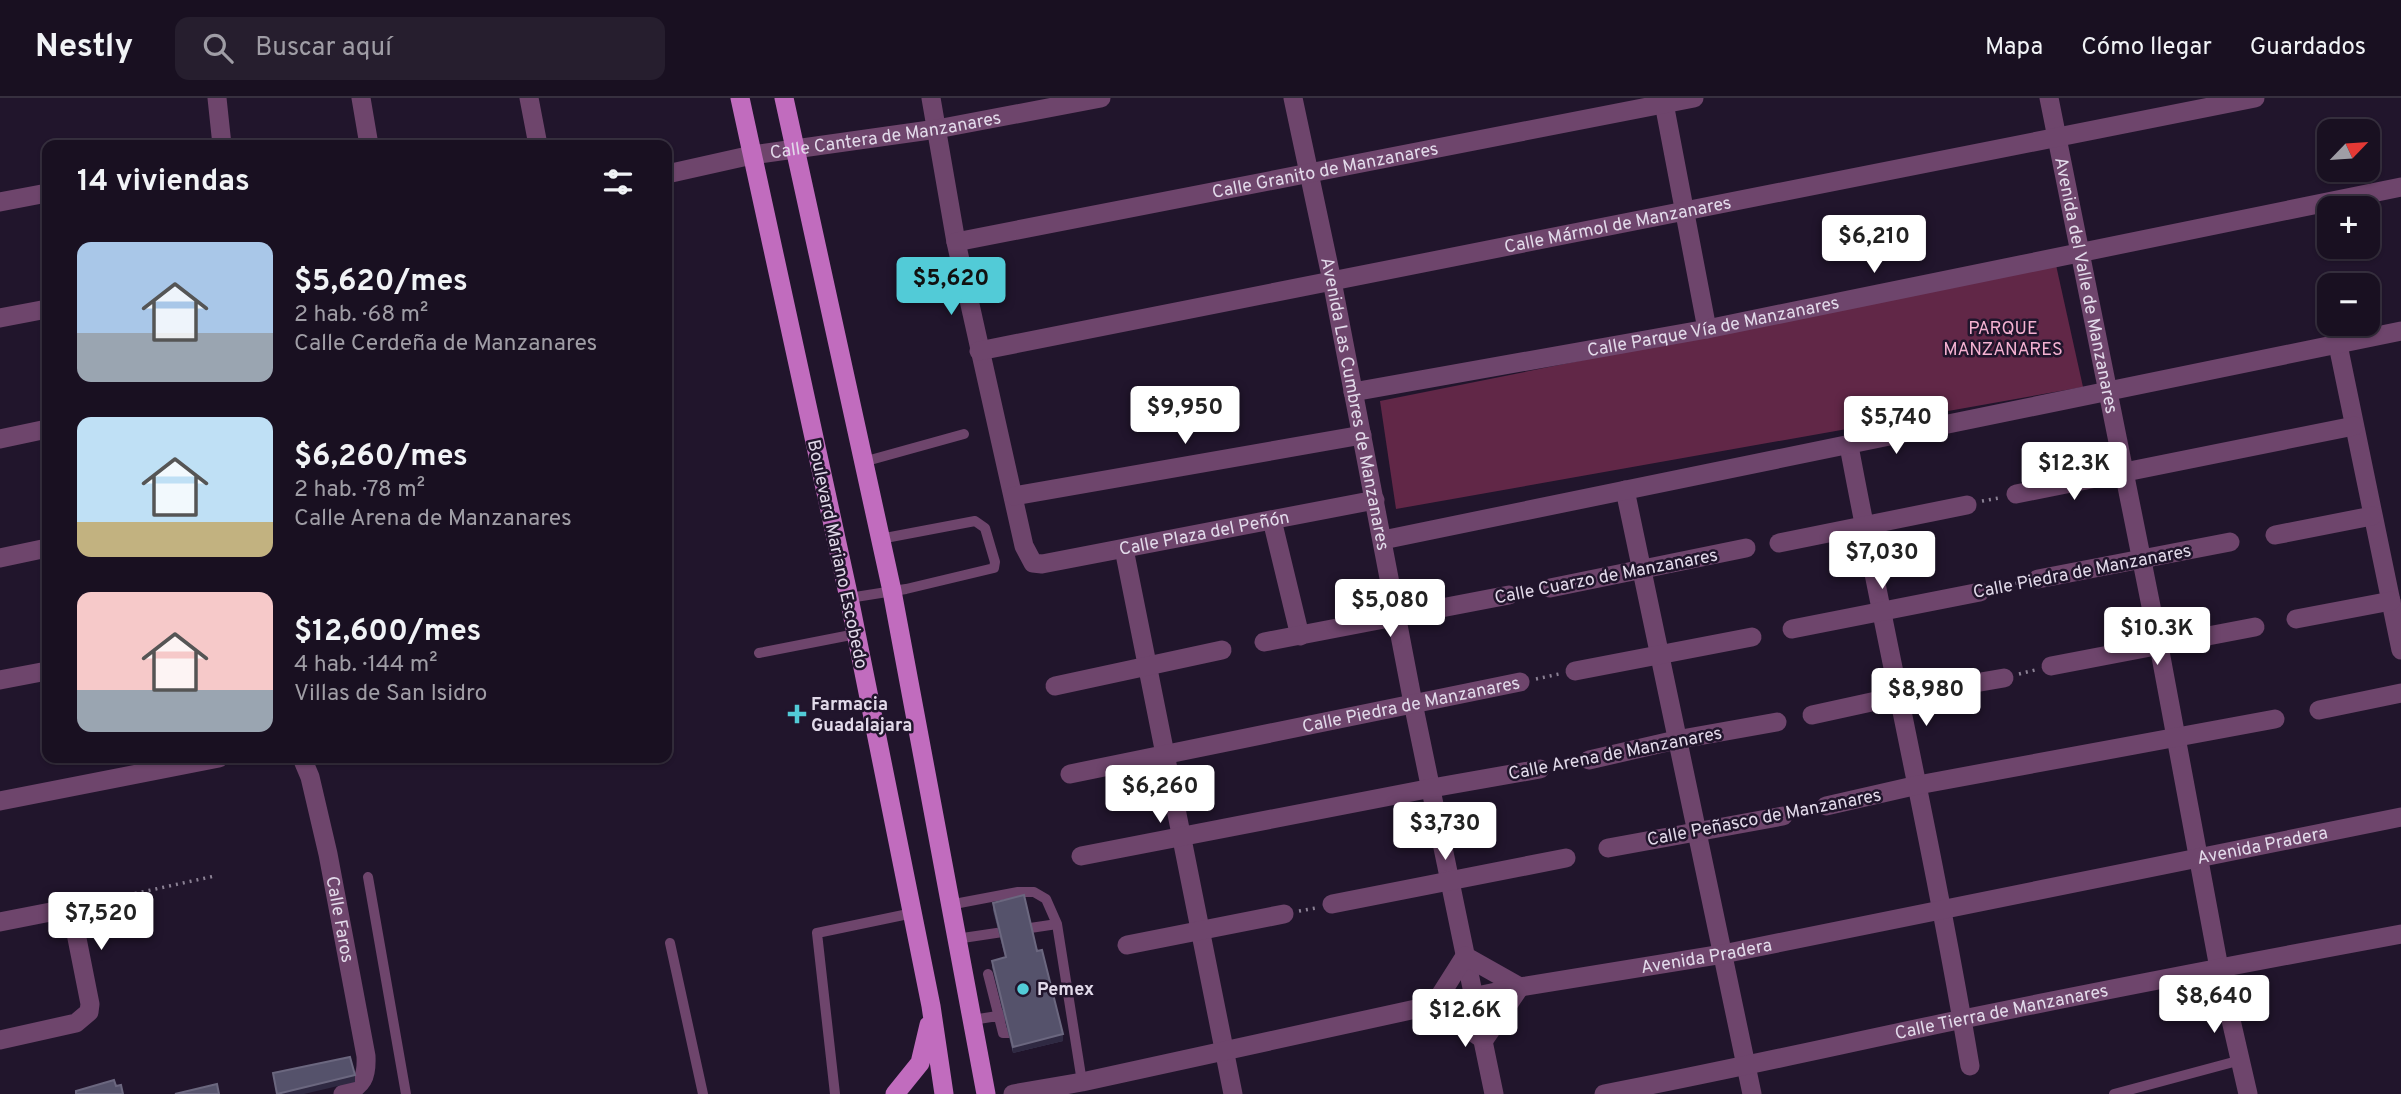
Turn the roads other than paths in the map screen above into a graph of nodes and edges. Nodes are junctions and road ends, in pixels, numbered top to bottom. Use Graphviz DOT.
graph roads {
  1 [pos="217,98"];
  2 [pos="361,98"];
  3 [pos="529,98"];
  4 [pos="740,98"];
  5 [pos="784,98"];
  6 [pos="931,98"];
  7 [pos="1101,98"];
  8 [pos="1293,98"];
  9 [pos="1694,98"];
  10 [pos="2049,98"];
  11 [pos="2255,98"];
  12 [pos="1663,101"];
  13 [pos="937,129"];
  14 [pos="2058,137"];
  15 [pos="221,140"];
  16 [pos="368,140"];
  17 [pos="537,140"];
  18 [pos="795,150"];
  19 [pos="752,155"];
  20 [pos="1309,172"];
  21 [pos="672,173"];
  22 [pos="2401,187"];
  23 [pos="42,194"];
  24 [pos="0,202"];
  25 [pos="1684,212"];
  26 [pos="956,242"];
  27 [pos="2079,254"];
  28 [pos="1332,281"];
  29 [pos="42,310"];
  30 [pos="0,318"];
  31 [pos="1707,329"];
  32 [pos="2401,331"];
  33 [pos="2338,345"];
  34 [pos="979,351"];
  35 [pos="2107,391"];
  36 [pos="1353,392"];
  37 [pos="2354,426"];
  38 [pos="42,430"];
  39 [pos="964,434"];
  40 [pos="1362,435"];
  41 [pos="0,439"];
  42 [pos="1849,446"];
  43 [pos="863,462"];
  44 [pos="2123,471"];
  45 [pos="1625,489"];
  46 [pos="2016,494"];
  47 [pos="1014,496"];
  48 [pos="1375,500"];
  49 [pos="1967,505"];
  50 [pos="2372,516"];
  51 [pos="1272,520"];
  52 [pos="1864,527"];
  53 [pos="2275,535"];
  54 [pos="880,539"];
  55 [pos="1383,540"];
  56 [pos="2230,542"];
  57 [pos="1779,543"];
  58 [pos="1746,548"];
  59 [pos="42,549"];
  60 [pos="1124,549"];
  61 [pos="0,558"];
  62 [pos="2140,558"];
  63 [pos="1641,570"];
  64 [pos="2038,579"];
  65 [pos="1550,588"];
  66 [pos="892,591"];
  67 [pos="1980,592"];
  68 [pos="1509,595"];
  69 [pos="849,598"];
  70 [pos="2391,601"];
  71 [pos="1880,612"];
  72 [pos="1398,617"];
  73 [pos="2296,619"];
  74 [pos="2255,627"];
  75 [pos="1792,629"];
  76 [pos="856,634"];
  77 [pos="1300,636"];
  78 [pos="1752,637"];
  79 [pos="1264,642"];
  80 [pos="2159,646"];
  81 [pos="1222,650"];
  82 [pos="2401,650"];
  83 [pos="759,653"];
  84 [pos="1659,655"];
  85 [pos="1148,665"];
  86 [pos="2051,666"];
  87 [pos="1575,671"];
  88 [pos="42,672"];
  89 [pos="2004,677"];
  90 [pos="0,680"];
  91 [pos="1520,682"];
  92 [pos="1055,686"];
  93 [pos="2401,693"];
  94 [pos="1899,696"];
  95 [pos="1413,703"];
  96 [pos="2319,710"];
  97 [pos="1812,715"];
  98 [pos="2275,719"];
  99 [pos="1777,722"];
  100 [pos="2177,739"];
  101 [pos="1676,740"];
  102 [pos="1166,755"];
  103 [pos="1589,760"];
  104 [pos="194,763"];
  105 [pos="304,763"];
  106 [pos="1541,769"];
  107 [pos="1070,774"];
  108 [pos="1918,785"];
  109 [pos="1432,788"];
  110 [pos="0,801"];
  111 [pos="1826,806"];
  112 [pos="1783,816"];
  113 [pos="2401,817"];
  114 [pos="1695,831"];
  115 [pos="1182,837"];
  116 [pos="1608,848"];
  117 [pos="1081,856"];
  118 [pos="1566,858"];
  119 [pos="2199,858"];
  120 [pos="368,877"];
  121 [pos="1450,881"];
  122 [pos="1332,904"];
  123 [pos="949,905"];
  124 [pos="1940,911"];
  125 [pos="913,913"];
  126 [pos="1284,914"];
  127 [pos="0,922"];
  128 [pos="1056,924"];
  129 [pos="1200,931"];
  130 [pos="2401,934"];
  131 [pos="956,939"];
  132 [pos="670,943"];
  133 [pos="1127,945"];
  134 [pos="1723,954"];
  135 [pos="1465,956"];
  136 [pos="2219,968"];
  137 [pos="1002,972"];
  138 [pos="988,974"];
  139 [pos="964,977"];
  140 [pos="1520,987"];
  141 [pos="1475,997"];
  142 [pos="1434,1004"];
  143 [pos="931,1006"];
  144 [pos="1011,1014"];
  145 [pos="998,1016"];
  146 [pos="1962,1019"];
  147 [pos="972,1020"];
  148 [pos="1072,1025"];
  149 [pos="1060,1027"];
  150 [pos="1035,1031"];
  151 [pos="0,1040"];
  152 [pos="1484,1040"];
  153 [pos="1224,1052"];
  154 [pos="2241,1060"];
  155 [pos="1970,1066"];
  156 [pos="1745,1067"];
  157 [pos="1082,1082"];
  158 [pos="343,1094"];
  159 [pos="406,1094"];
  160 [pos="703,1094"];
  161 [pos="835,1094"];
  162 [pos="895,1094"];
  163 [pos="944,1094"];
  164 [pos="986,1094"];
  165 [pos="1013,1094"];
  166 [pos="1233,1094"];
  167 [pos="1494,1094"];
  168 [pos="1604,1094"];
  169 [pos="1752,1094"];
  170 [pos="2114,1094"];
  171 [pos="2248,1094"];
  1 -- 15 [label="street"];
  2 -- 16 [label="street"];
  3 -- 17 [label="street"];
  4 -- 19 [label="main road, Boulevard Mariano Escobedo"];
  5 -- 18 [label="main road"];
  6 -- 13 [label="street"];
  7 -- 13 [label="street, Calle Cantera de Manzanares"];
  8 -- 20 [label="street, Avenida Las Cumbres de Manzanares"];
  9 -- 12 [label="street, Calle Granito de Manzanares"];
  10 -- 14 [label="street, Avenida del Valle de Manzanares"];
  11 -- 14 [label="street, Calle Mármol de Manzanares"];
  12 -- 20 [label="street, Calle Granito de Manzanares"];
  12 -- 25 [label="street"];
  13 -- 18 [label="street, Calle Cantera de Manzanares"];
  13 -- 26 [label="street"];
  14 -- 25 [label="street, Calle Mármol de Manzanares"];
  14 -- 27 [label="street, Avenida del Valle de Manzanares"];
  18 -- 19 [label="street, Calle Cantera de Manzanares"];
  18 -- 43 [label="main road"];
  19 -- 21 [label="street, Calle Cantera de Manzanares"];
  19 -- 69 [label="main road, Boulevard Mariano Escobedo"];
  20 -- 26 [label="street, Calle Granito de Manzanares"];
  20 -- 28 [label="street, Avenida Las Cumbres de Manzanares"];
  22 -- 27 [label="street, Calle Parque Vía de Manzanares"];
  23 -- 24 [label="street"];
  25 -- 28 [label="street, Calle Mármol de Manzanares"];
  25 -- 31 [label="street"];
  26 -- 34 [label="street"];
  27 -- 31 [label="street, Calle Parque Vía de Manzanares"];
  27 -- 35 [label="street, Avenida del Valle de Manzanares"];
  28 -- 34 [label="street, Calle Mármol de Manzanares"];
  28 -- 36 [label="street, Avenida Las Cumbres de Manzanares"];
  29 -- 30 [label="street"];
  31 -- 36 [label="street, Calle Parque Vía de Manzanares"];
  32 -- 33 [label="street"];
  33 -- 35 [label="street"];
  33 -- 37 [label="street"];
  34 -- 47 [label="street"];
  35 -- 42 [label="street"];
  35 -- 44 [label="street, Avenida del Valle de Manzanares"];
  36 -- 40 [label="street, Avenida Las Cumbres de Manzanares"];
  37 -- 44 [label="street"];
  37 -- 50 [label="street"];
  38 -- 41 [label="street"];
  39 -- 43 [label="lane"];
  40 -- 47 [label="street"];
  40 -- 48 [label="street, Avenida Las Cumbres de Manzanares"];
  42 -- 45 [label="street"];
  42 -- 52 [label="street"];
  43 -- 54 [label="main road"];
  44 -- 46 [label="street"];
  44 -- 62 [label="street, Avenida del Valle de Manzanares"];
  45 -- 55 [label="street"];
  45 -- 63 [label="street"];
  47 -- 60 [label="street, Calle Plaza del Peñón"];
  48 -- 51 [label="street, Calle Plaza del Peñón"];
  48 -- 55 [label="street, Avenida Las Cumbres de Manzanares"];
  49 -- 52 [label="street"];
  50 -- 53 [label="street"];
  50 -- 70 [label="street"];
  51 -- 60 [label="street, Calle Plaza del Peñón"];
  51 -- 77 [label="street"];
  52 -- 57 [label="street"];
  52 -- 71 [label="street"];
  54 -- 66 [label="main road"];
  54 -- 66 [label="lane"];
  55 -- 72 [label="street, Avenida Las Cumbres de Manzanares"];
  56 -- 62 [label="street, Calle Piedra de Manzanares"];
  58 -- 63 [label="street, Calle Cuarzo de Manzanares"];
  59 -- 61 [label="street"];
  60 -- 85 [label="street"];
  62 -- 64 [label="street, Calle Piedra de Manzanares"];
  62 -- 80 [label="street, Avenida del Valle de Manzanares"];
  63 -- 65 [label="street, Calle Cuarzo de Manzanares"];
  63 -- 84 [label="street"];
  66 -- 69 [label="lane"];
  66 -- 123 [label="main road"];
  67 -- 71 [label="street, Calle Piedra de Manzanares"];
  68 -- 72 [label="street, Calle Cuarzo de Manzanares"];
  69 -- 76 [label="main road, Boulevard Mariano Escobedo"];
  70 -- 73 [label="street"];
  70 -- 82 [label="street"];
  71 -- 75 [label="street, Calle Piedra de Manzanares"];
  71 -- 94 [label="street"];
  72 -- 77 [label="street, Calle Cuarzo de Manzanares"];
  72 -- 95 [label="street, Avenida Las Cumbres de Manzanares"];
  74 -- 80 [label="street"];
  76 -- 83 [label="lane"];
  76 -- 125 [label="main road, Boulevard Mariano Escobedo"];
  77 -- 79 [label="street, Calle Cuarzo de Manzanares"];
  78 -- 84 [label="street"];
  80 -- 86 [label="street"];
  80 -- 100 [label="street, Avenida del Valle de Manzanares"];
  81 -- 85 [label="street"];
  84 -- 87 [label="street"];
  84 -- 101 [label="street"];
  85 -- 92 [label="street"];
  85 -- 102 [label="street"];
  88 -- 90 [label="street"];
  89 -- 94 [label="street"];
  91 -- 95 [label="street, Calle Piedra de Manzanares"];
  93 -- 96 [label="street"];
  94 -- 97 [label="street"];
  94 -- 108 [label="street"];
  95 -- 102 [label="street, Calle Piedra de Manzanares"];
  95 -- 109 [label="street, Avenida Las Cumbres de Manzanares"];
  98 -- 100 [label="street, Calle Peñasco de Manzanares"];
  99 -- 101 [label="street, Calle Arena de Manzanares"];
  100 -- 108 [label="street, Calle Peñasco de Manzanares"];
  100 -- 119 [label="street, Avenida del Valle de Manzanares"];
  101 -- 103 [label="street, Calle Arena de Manzanares"];
  101 -- 114 [label="street"];
  102 -- 107 [label="street, Calle Piedra de Manzanares"];
  102 -- 115 [label="street"];
  104 -- 110 [label="street"];
  105 -- 158 [label="street, Calle Faros"];
  106 -- 109 [label="street, Calle Arena de Manzanares"];
  108 -- 111 [label="street, Calle Peñasco de Manzanares"];
  108 -- 124 [label="street"];
  109 -- 115 [label="street, Calle Arena de Manzanares"];
  109 -- 121 [label="street, Avenida Las Cumbres de Manzanares"];
  112 -- 114 [label="street, Calle Peñasco de Manzanares"];
  113 -- 119 [label="street, Avenida Pradera"];
  114 -- 116 [label="street, Calle Peñasco de Manzanares"];
  114 -- 134 [label="street"];
  115 -- 117 [label="street, Calle Arena de Manzanares"];
  115 -- 129 [label="street"];
  118 -- 121 [label="street"];
  119 -- 124 [label="street, Avenida Pradera"];
  119 -- 136 [label="street, Avenida del Valle de Manzanares"];
  120 -- 159 [label="lane"];
  121 -- 122 [label="street"];
  121 -- 135 [label="street, Avenida Las Cumbres de Manzanares"];
  123 -- 128 [label="lane"];
  123 -- 131 [label="main road"];
  124 -- 134 [label="street, Avenida Pradera"];
  124 -- 146 [label="street"];
  125 -- 143 [label="main road, Boulevard Mariano Escobedo"];
  125 -- 161 [label="lane"];
  126 -- 129 [label="street"];
  127 -- 151 [label="street"];
  128 -- 131 [label="lane"];
  128 -- 148 [label="lane"];
  129 -- 133 [label="street"];
  129 -- 153 [label="street"];
  130 -- 136 [label="street, Calle Tierra de Manzanares"];
  131 -- 139 [label="main road"];
  132 -- 160 [label="lane"];
  134 -- 140 [label="street, Avenida Pradera"];
  134 -- 156 [label="street"];
  135 -- 140 [label="street"];
  135 -- 141 [label="street, Avenida Las Cumbres de Manzanares"];
  135 -- 142 [label="street"];
  136 -- 146 [label="street, Calle Tierra de Manzanares"];
  136 -- 154 [label="street, Avenida del Valle de Manzanares"];
  137 -- 138 [label="lane"];
  138 -- 139 [label="lane"];
  138 -- 145 [label="lane"];
  139 -- 147 [label="main road"];
  140 -- 141 [label="street, Avenida Pradera"];
  140 -- 152 [label="street"];
  141 -- 142 [label="street, Avenida Pradera"];
  141 -- 152 [label="street, Avenida Las Cumbres de Manzanares"];
  142 -- 152 [label="street"];
  142 -- 153 [label="street, Avenida Pradera"];
  143 -- 162 [label="main road"];
  143 -- 163 [label="main road, Boulevard Mariano Escobedo"];
  144 -- 145 [label="lane"];
  145 -- 147 [label="lane"];
  145 -- 150 [label="lane"];
  146 -- 155 [label="street"];
  146 -- 156 [label="street, Calle Tierra de Manzanares"];
  147 -- 164 [label="main road"];
  148 -- 149 [label="lane"];
  148 -- 157 [label="lane"];
  152 -- 167 [label="street, Avenida Las Cumbres de Manzanares"];
  153 -- 157 [label="street, Avenida Pradera"];
  153 -- 166 [label="street"];
  154 -- 170 [label="lane"];
  154 -- 171 [label="street, Avenida del Valle de Manzanares"];
  156 -- 168 [label="street, Calle Tierra de Manzanares"];
  156 -- 169 [label="street"];
  157 -- 165 [label="street, Avenida Pradera"];
}
